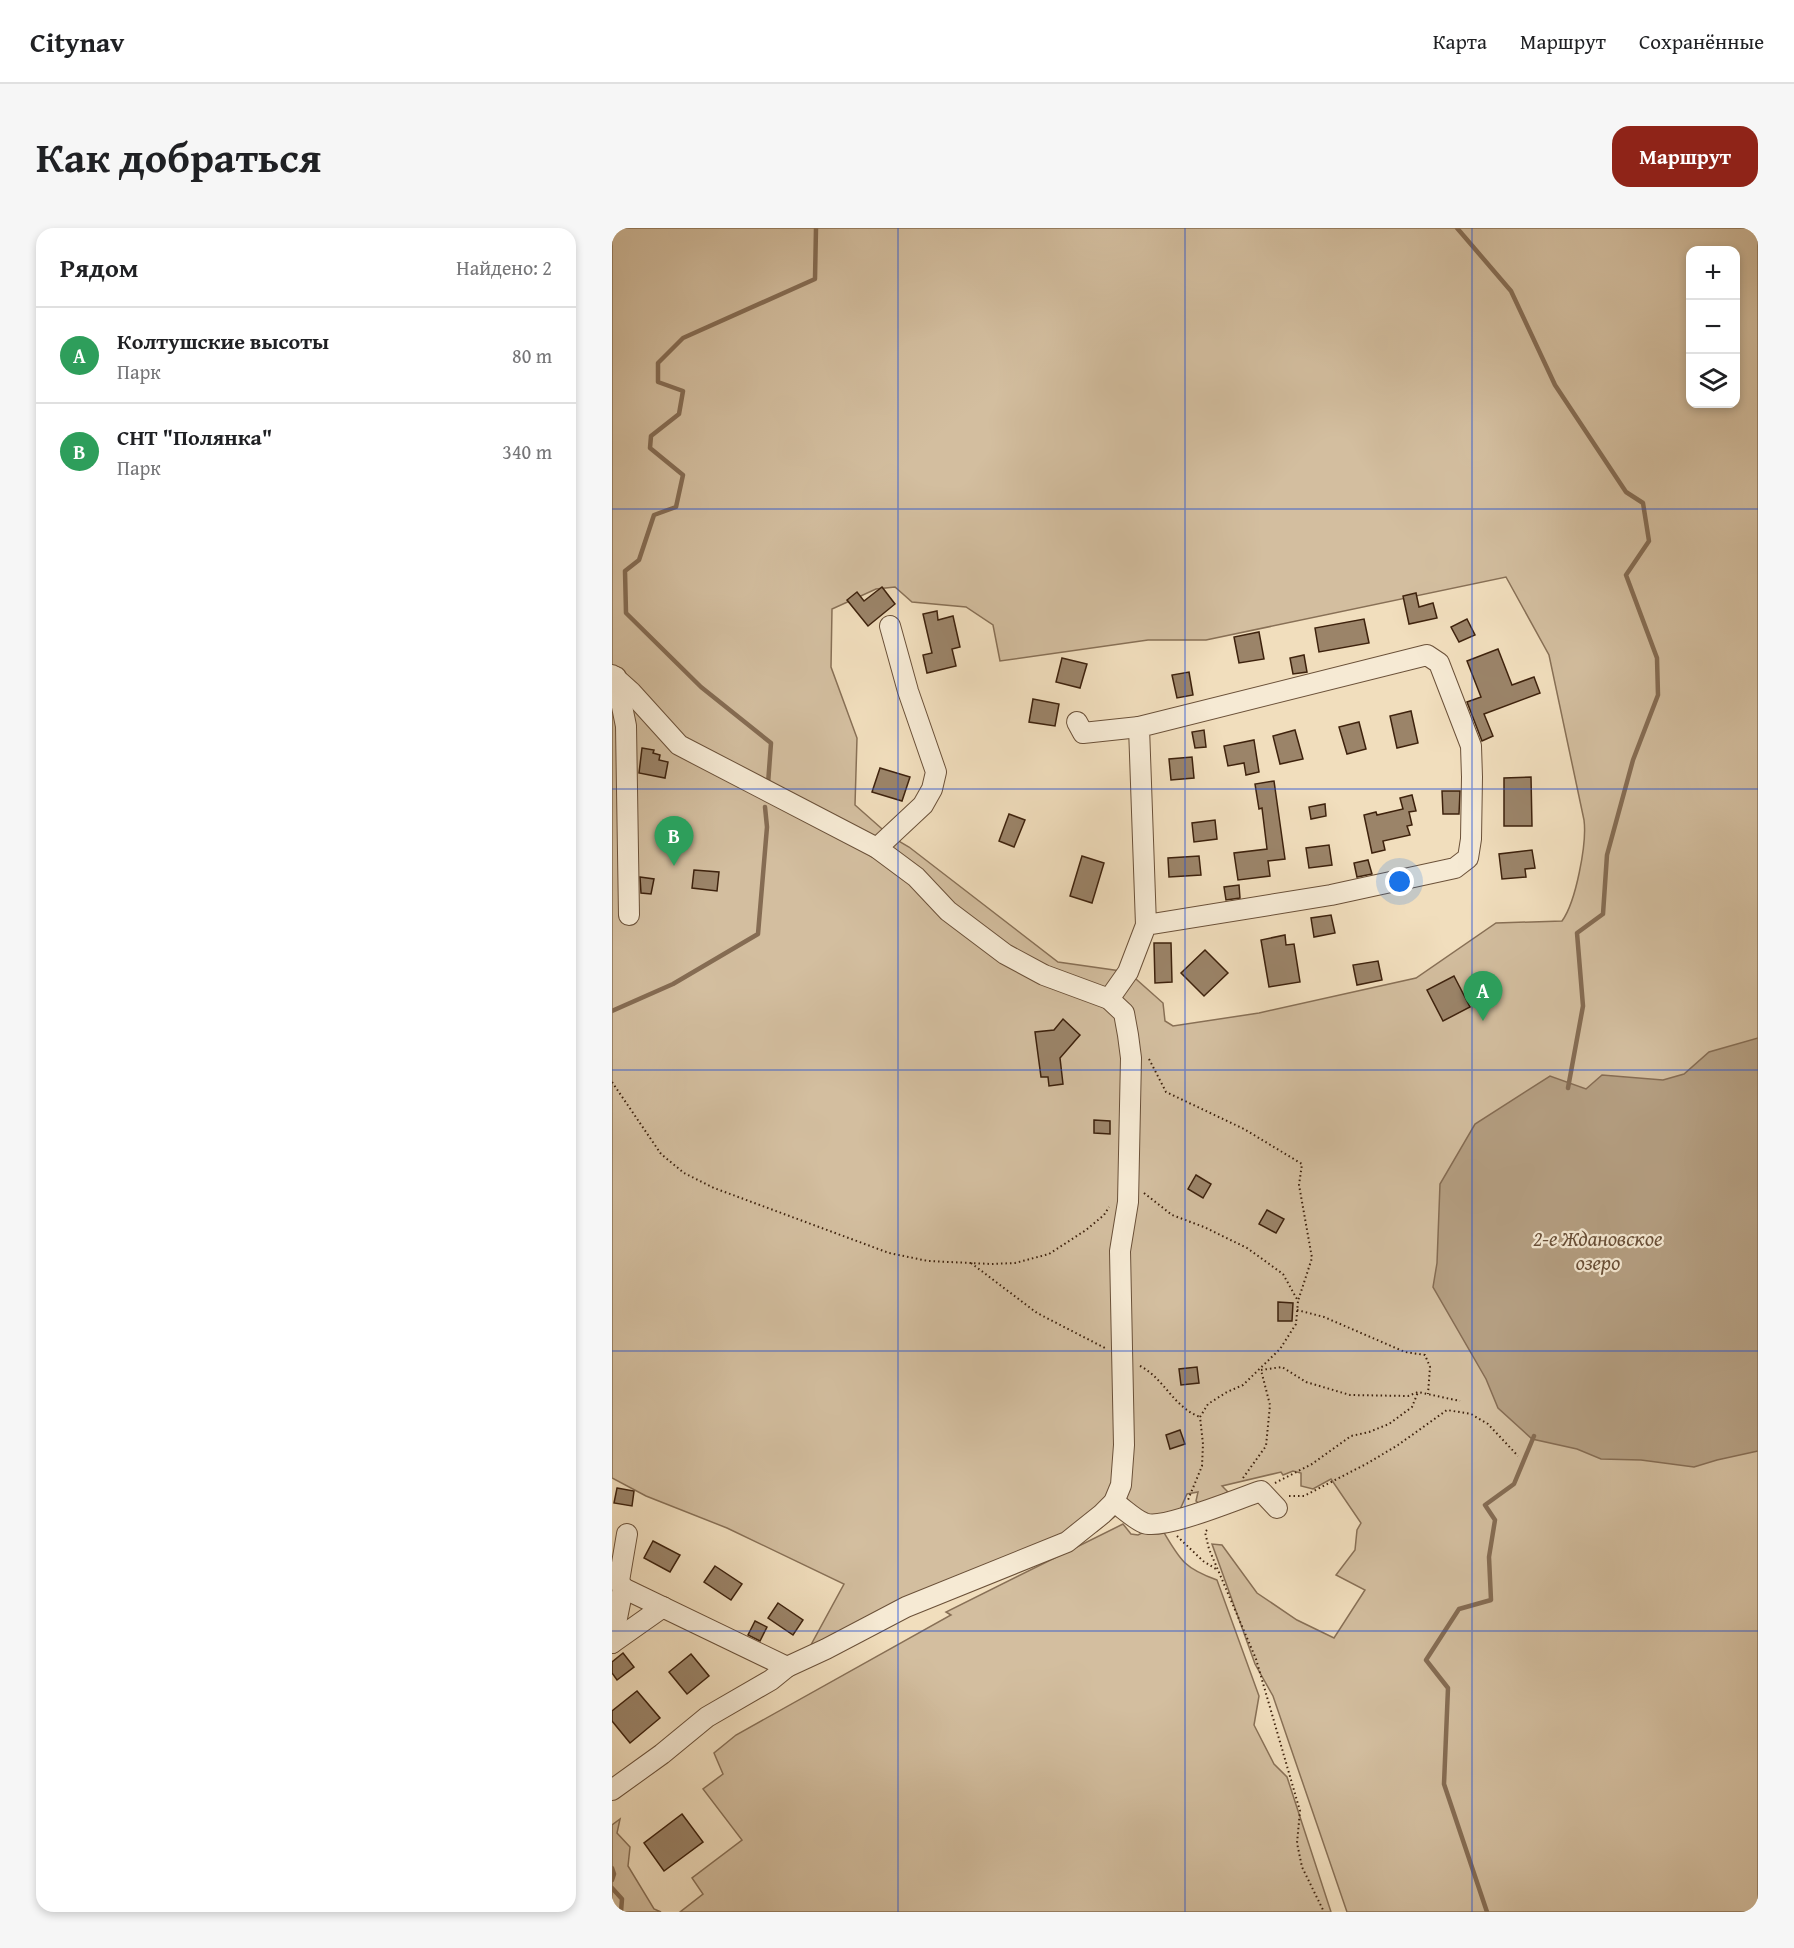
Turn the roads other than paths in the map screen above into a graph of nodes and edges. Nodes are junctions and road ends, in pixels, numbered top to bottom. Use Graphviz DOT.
graph roads {
  1 [pos="891,626"];
  2 [pos="614,676"];
  3 [pos="1077,722"];
  4 [pos="1139,727"];
  5 [pos="877,848"];
  6 [pos="629,915"];
  7 [pos="1146,925"];
  8 [pos="1109,999"];
  9 [pos="1269,1498"];
  10 [pos="1114,1502"];
  11 [pos="627,1534"];
  12 [pos="623,1588"];
  13 [pos="663,1607"];
  14 [pos="612,1643"];
  15 [pos="787,1667"];
  16 [pos="612,1790"];
  1 -- 5 [label="street"];
  2 -- 5 [label="street"];
  2 -- 6 [label="street"];
  3 -- 4 [label="street"];
  4 -- 7 [label="street"];
  4 -- 7 [label="street"];
  5 -- 8 [label="street"];
  7 -- 8 [label="street"];
  8 -- 10 [label="street"];
  9 -- 10 [label="street"];
  10 -- 15 [label="street"];
  11 -- 12 [label="street"];
  12 -- 13 [label="street"];
  12 -- 14 [label="street"];
  13 -- 14 [label="street"];
  13 -- 15 [label="street"];
  15 -- 16 [label="street"];
}
